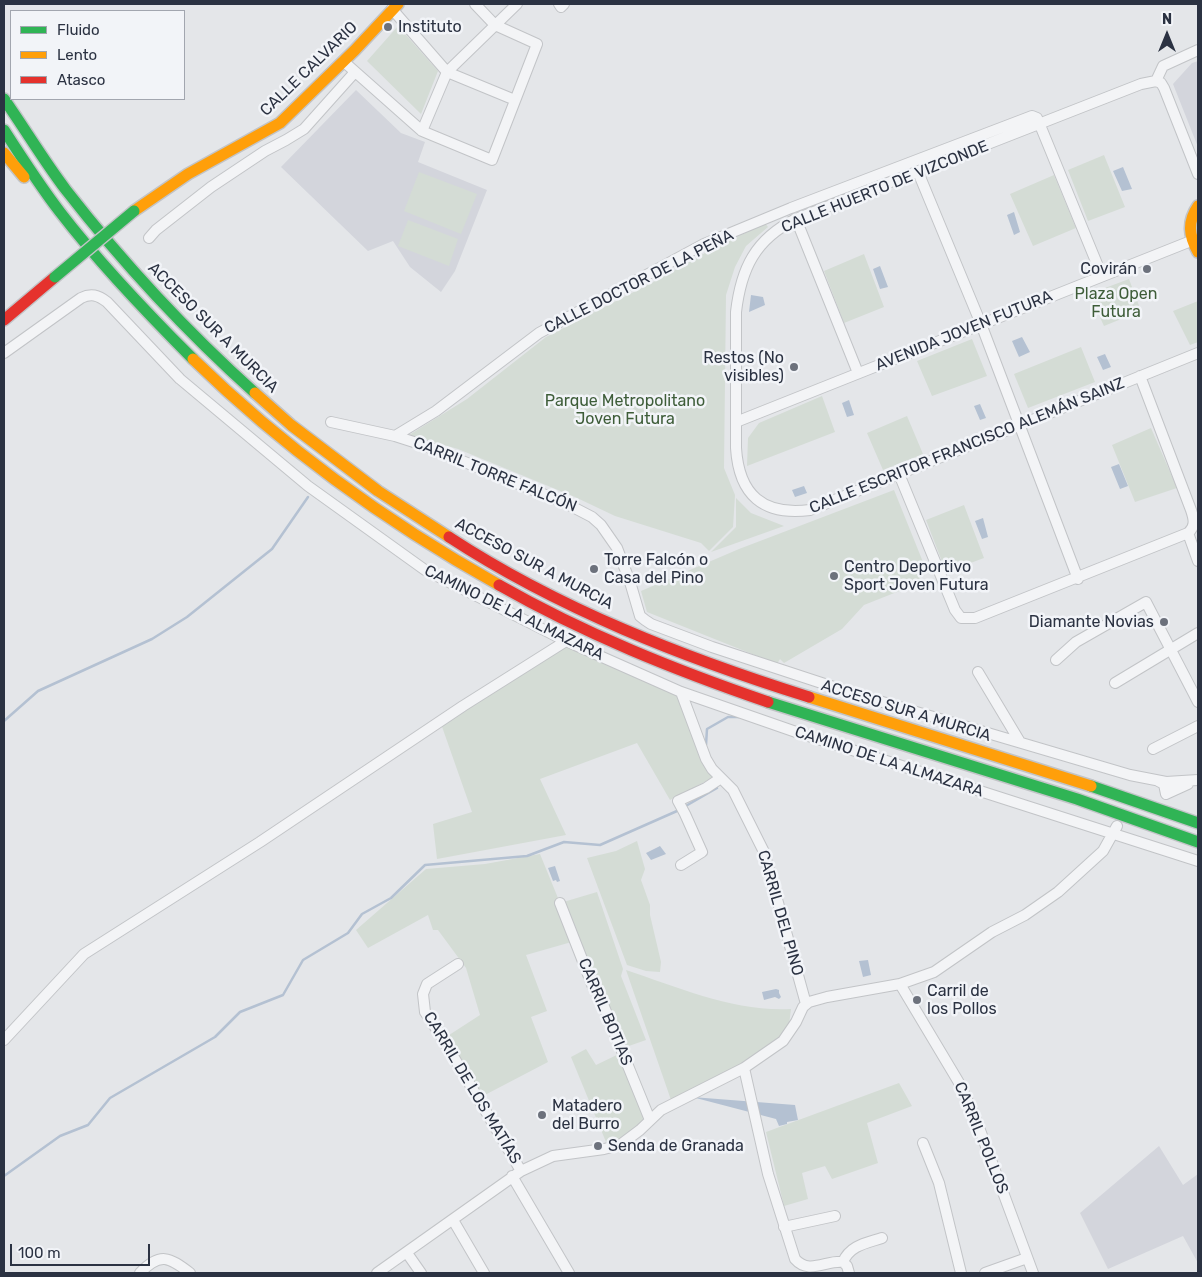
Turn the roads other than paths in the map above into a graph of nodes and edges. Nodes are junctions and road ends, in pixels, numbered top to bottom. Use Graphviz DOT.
graph roads {
  1 [pos="475,4"];
  2 [pos="517,4"];
  3 [pos="395,7"];
  4 [pos="495,26"];
  5 [pos="1198,50"];
  6 [pos="344,61"];
  7 [pos="355,72"];
  8 [pos="447,72"];
  9 [pos="1156,81"];
  10 [pos="4,99"];
  11 [pos="515,100"];
  12 [pos="1040,125"];
  13 [pos="4,130"];
  14 [pos="422,131"];
  15 [pos="4,153"];
  16 [pos="918,172"];
  17 [pos="1198,174"];
  18 [pos="52,202"];
  19 [pos="1198,206"];
  20 [pos="796,220"];
  21 [pos="149,238"];
  22 [pos="1191,241"];
  23 [pos="1198,252"];
  24 [pos="1102,276"];
  25 [pos="4,320"];
  26 [pos="981,324"];
  27 [pos="4,353"];
  28 [pos="1198,353"];
  29 [pos="858,373"];
  30 [pos="1140,376"];
  31 [pos="331,422"];
  32 [pos="736,422"];
  33 [pos="1019,424"];
  34 [pos="395,436"];
  35 [pos="899,474"];
  36 [pos="1190,531"];
  37 [pos="1198,561"];
  38 [pos="1078,579"];
  39 [pos="1198,633"];
  40 [pos="566,641"];
  41 [pos="1170,649"];
  42 [pos="1056,660"];
  43 [pos="978,672"];
  44 [pos="1115,683"];
  45 [pos="681,692"];
  46 [pos="1198,702"];
  47 [pos="1198,726"];
  48 [pos="1020,742"];
  49 [pos="1153,749"];
  50 [pos="721,778"];
  51 [pos="1198,780"];
  52 [pos="1157,781"];
  53 [pos="1118,794"];
  54 [pos="1198,816"];
  55 [pos="1198,823"];
  56 [pos="1115,830"];
  57 [pos="1198,842"];
  58 [pos="1198,862"];
  59 [pos="681,865"];
  60 [pos="560,903"];
  61 [pos="458,964"];
  62 [pos="900,984"];
  63 [pos="806,1004"];
  64 [pos="4,1040"];
  65 [pos="744,1068"];
  66 [pos="650,1120"];
  67 [pos="923,1143"];
  68 [pos="517,1174"];
  69 [pos="835,1216"];
  70 [pos="452,1220"];
  71 [pos="784,1227"];
  72 [pos="882,1238"];
  73 [pos="407,1253"];
  74 [pos="1027,1258"];
  75 [pos="843,1262"];
  76 [pos="140,1273"];
  77 [pos="190,1273"];
  78 [pos="377,1273"];
  79 [pos="421,1273"];
  80 [pos="484,1273"];
  81 [pos="569,1273"];
  82 [pos="849,1273"];
  83 [pos="961,1273"];
  84 [pos="985,1273"];
  85 [pos="1032,1273"];
  1 -- 4 [label="street"];
  2 -- 4 [label="street"];
  3 -- 6 [label="main road, CALLE CALVARIO"];
  3 -- 8 [label="street"];
  4 -- 8 [label="street"];
  4 -- 11 [label="street"];
  5 -- 9 [label="street"];
  6 -- 7 [label="street"];
  6 -- 25 [label="main road, CALLE CALVARIO, bridge"];
  7 -- 14 [label="street"];
  7 -- 21 [label="street"];
  8 -- 11 [label="street"];
  8 -- 14 [label="street"];
  9 -- 12 [label="street, CALLE HUERTO DE VIZCONDE"];
  9 -- 17 [label="street"];
  10 -- 53 [label="main road, ACCESO SUR A MURCIA"];
  11 -- 14 [label="street"];
  12 -- 16 [label="street, CALLE HUERTO DE VIZCONDE"];
  12 -- 24 [label="street"];
  12 -- 34 [label="street, CALLE DOCTOR DE LA PEÑA"];
  13 -- 18 [label="main road, ACCESO SUR A MURCIA"];
  15 -- 18 [label="main road"];
  16 -- 20 [label="street, CALLE HUERTO DE VIZCONDE"];
  16 -- 26 [label="street"];
  18 -- 57 [label="main road, ACCESO SUR A MURCIA"];
  19 -- 22 [label="main road"];
  20 -- 29 [label="street"];
  20 -- 32 [label="street, CALLE HUERTO DE VIZCONDE"];
  22 -- 23 [label="main road"];
  22 -- 24 [label="street, AVENIDA JOVEN FUTURA"];
  24 -- 26 [label="street, AVENIDA JOVEN FUTURA"];
  26 -- 29 [label="street, AVENIDA JOVEN FUTURA"];
  26 -- 33 [label="street"];
  27 -- 40 [label="street, CAMINO DE LA ALMAZARA"];
  28 -- 30 [label="street, CALLE ESCRITOR FRANCISCO ALEMÁN SAINZ"];
  29 -- 32 [label="street, AVENIDA JOVEN FUTURA"];
  30 -- 33 [label="street, CALLE ESCRITOR FRANCISCO ALEMÁN SAINZ"];
  30 -- 36 [label="street"];
  31 -- 34 [label="street, CARRIL TORRE FALCÓN"];
  32 -- 35 [label="street, CALLE ESCRITOR FRANCISCO ALEMÁN SAINZ"];
  33 -- 35 [label="street, CALLE ESCRITOR FRANCISCO ALEMÁN SAINZ"];
  33 -- 38 [label="street"];
  34 -- 48 [label="street, CARRIL TORRE FALCÓN"];
  35 -- 38 [label="street"];
  36 -- 37 [label="street"];
  36 -- 38 [label="street"];
  39 -- 41 [label="street"];
  40 -- 45 [label="street, CAMINO DE LA ALMAZARA"];
  40 -- 64 [label="street"];
  41 -- 42 [label="street"];
  41 -- 44 [label="street"];
  41 -- 46 [label="street"];
  43 -- 48 [label="street"];
  45 -- 50 [label="street, CARRIL DEL PINO"];
  45 -- 56 [label="street, CAMINO DE LA ALMAZARA"];
  47 -- 49 [label="street"];
  48 -- 52 [label="street, CARRIL TORRE FALCÓN"];
  50 -- 59 [label="street"];
  50 -- 63 [label="street, CARRIL DEL PINO"];
  51 -- 52 [label="street, CARRIL TORRE FALCÓN"];
  51 -- 52 [label="street"];
  53 -- 54 [label="main road"];
  53 -- 55 [label="main road, ACCESO SUR A MURCIA"];
  56 -- 58 [label="street, CAMINO DE LA ALMAZARA"];
  56 -- 62 [label="street"];
  60 -- 66 [label="street, CARRIL BOTIAS"];
  61 -- 68 [label="street, CARRIL DE LOS MATÍAS"];
  62 -- 63 [label="street"];
  62 -- 74 [label="street, CARRIL POLLOS"];
  63 -- 65 [label="street"];
  65 -- 66 [label="street"];
  65 -- 71 [label="street"];
  66 -- 68 [label="street"];
  67 -- 83 [label="street"];
  68 -- 70 [label="street"];
  68 -- 81 [label="street"];
  69 -- 71 [label="street"];
  70 -- 73 [label="street"];
  70 -- 80 [label="street"];
  71 -- 75 [label="street"];
  72 -- 75 [label="street"];
  73 -- 78 [label="street"];
  73 -- 79 [label="street"];
  74 -- 84 [label="street"];
  74 -- 85 [label="street, CARRIL POLLOS"];
  75 -- 82 [label="street"];
  76 -- 77 [label="street"];
}
